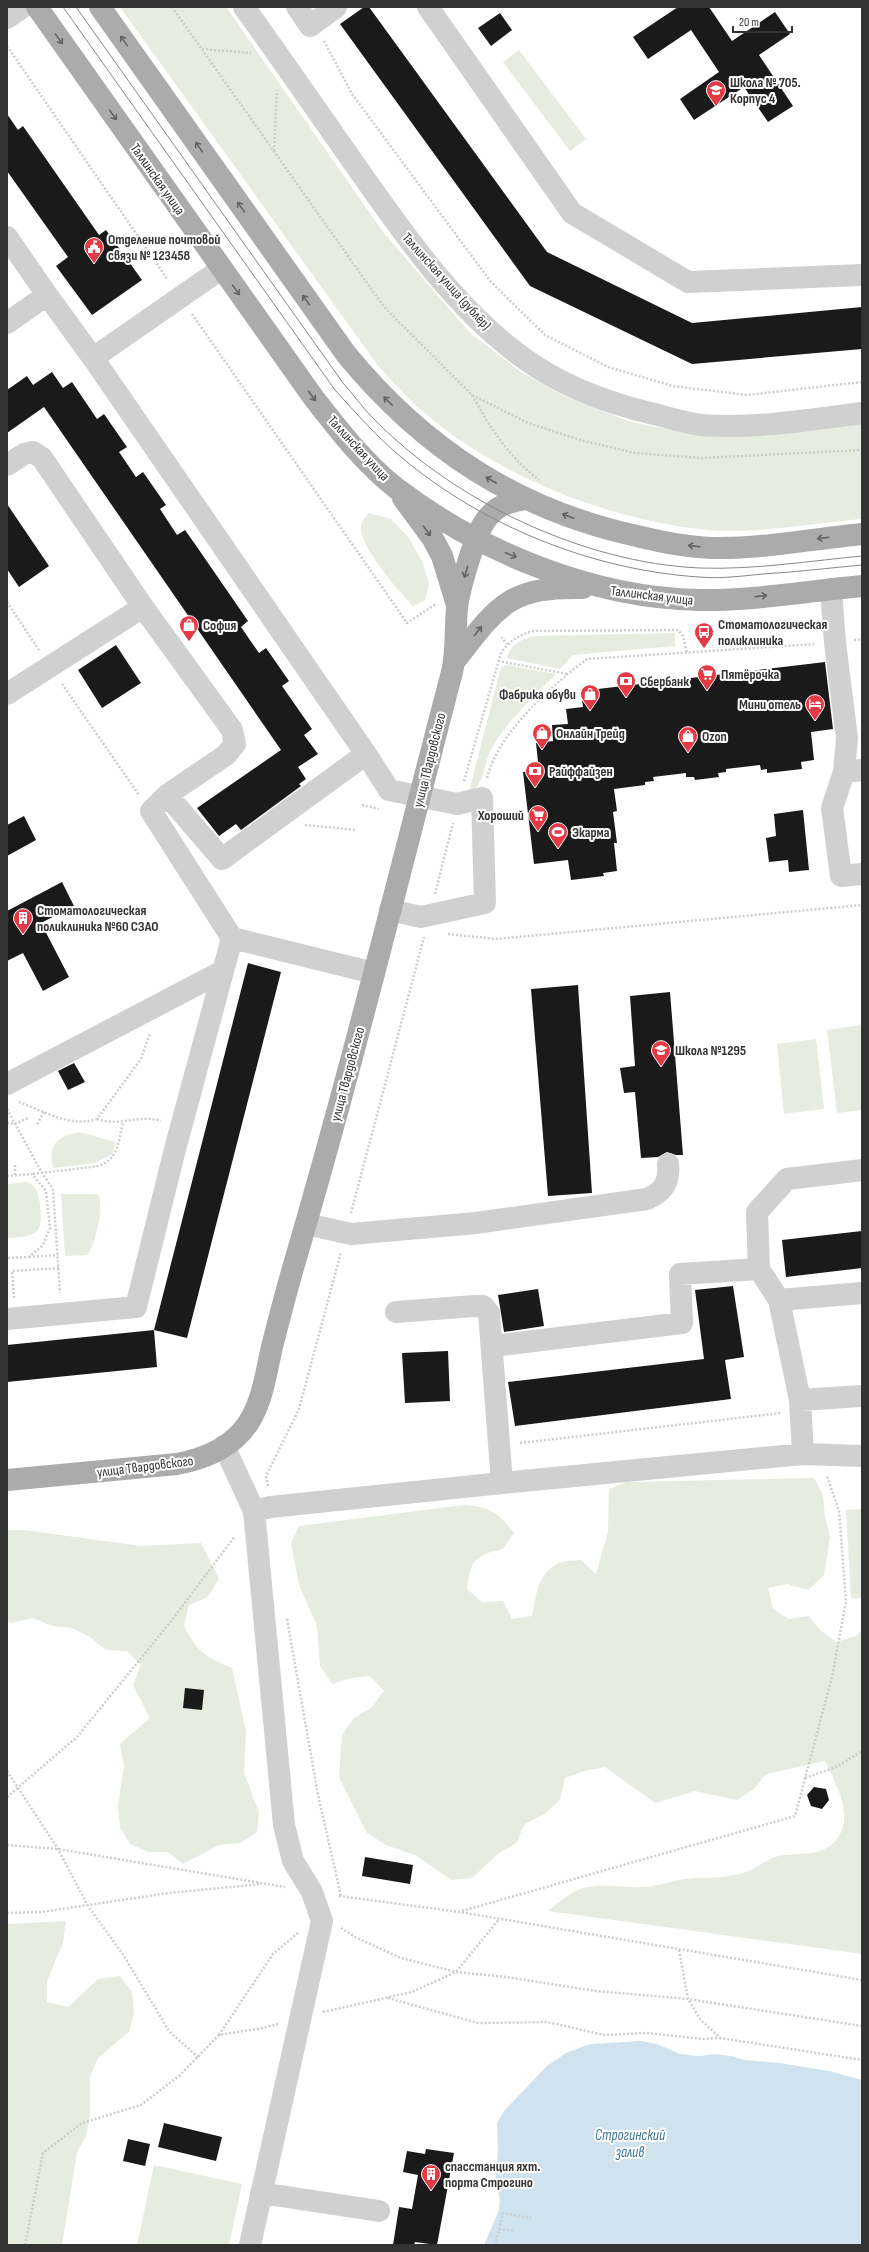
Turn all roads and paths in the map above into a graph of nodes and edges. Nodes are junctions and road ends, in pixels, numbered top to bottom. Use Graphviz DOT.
graph roads {
  1 [pos="23,7"];
  2 [pos="37,7"];
  3 [pos="100,7"];
  4 [pos="244,7"];
  5 [pos="297,7"];
  6 [pos="336,7"];
  7 [pos="428,7"];
  8 [pos="7,18"];
  9 [pos="315,22"];
  10 [pos="7,46"];
  11 [pos="277,87"];
  12 [pos="274,151"];
  13 [pos="7,237"];
  14 [pos="221,269"];
  15 [pos="862,275"];
  16 [pos="47,295"];
  17 [pos="181,298"];
  18 [pos="7,323"];
  19 [pos="93,358"];
  20 [pos="862,382"];
  21 [pos="472,395"];
  22 [pos="862,413"];
  23 [pos="7,465"];
  24 [pos="541,481"];
  25 [pos="396,488"];
  26 [pos="524,499"];
  27 [pos="862,534"];
  28 [pos="476,539"];
  29 [pos="862,586"];
  30 [pos="599,588"];
  31 [pos="831,589"];
  32 [pos="7,602"];
  33 [pos="448,604"];
  34 [pos="143,607"];
  35 [pos="835,643"];
  36 [pos="687,653"];
  37 [pos="498,661"];
  38 [pos="454,662"];
  39 [pos="49,666"];
  40 [pos="568,674"];
  41 [pos="7,694"];
  42 [pos="366,754"];
  43 [pos="853,771"];
  44 [pos="167,795"];
  45 [pos="419,797"];
  46 [pos="482,798"];
  47 [pos="457,804"];
  48 [pos="362,805"];
  49 [pos="381,810"];
  50 [pos="151,811"];
  51 [pos="273,822"];
  52 [pos="356,830"];
  53 [pos="862,874"];
  54 [pos="862,906"];
  55 [pos="390,910"];
  56 [pos="436,924"];
  57 [pos="232,938"];
  58 [pos="223,971"];
  59 [pos="374,973"];
  60 [pos="141,1059"];
  61 [pos="10,1091"];
  62 [pos="7,1110"];
  63 [pos="44,1112"];
  64 [pos="28,1118"];
  65 [pos="97,1119"];
  66 [pos="7,1123"];
  67 [pos="123,1123"];
  68 [pos="15,1124"];
  69 [pos="37,1124"];
  70 [pos="181,1126"];
  71 [pos="668,1164"];
  72 [pos="15,1165"];
  73 [pos="862,1170"];
  74 [pos="42,1173"];
  75 [pos="32,1174"];
  76 [pos="15,1175"];
  77 [pos="7,1176"];
  78 [pos="306,1224"];
  79 [pos="346,1233"];
  80 [pos="58,1255"];
  81 [pos="29,1257"];
  82 [pos="7,1258"];
  83 [pos="59,1268"];
  84 [pos="759,1269"];
  85 [pos="60,1286"];
  86 [pos="862,1293"];
  87 [pos="778,1300"];
  88 [pos="396,1312"];
  89 [pos="11,1318"];
  90 [pos="492,1346"];
  91 [pos="862,1396"];
  92 [pos="801,1406"];
  93 [pos="499,1445"];
  94 [pos="224,1446"];
  95 [pos="804,1454"];
  96 [pos="862,1456"];
  97 [pos="826,1474"];
  98 [pos="7,1480"];
  99 [pos="502,1483"];
  100 [pos="262,1509"];
  101 [pos="287,1618"];
  102 [pos="862,1751"];
  103 [pos="7,1771"];
  104 [pos="805,1778"];
  105 [pos="16,1787"];
  106 [pos="7,1797"];
  107 [pos="7,1845"];
  108 [pos="58,1849"];
  109 [pos="264,1883"];
  110 [pos="312,1892"];
  111 [pos="341,1896"];
  112 [pos="359,1898"];
  113 [pos="88,1906"];
  114 [pos="7,1912"];
  115 [pos="460,1912"];
  116 [pos="499,1919"];
  117 [pos="322,1921"];
  118 [pos="679,1950"];
  119 [pos="456,1972"];
  120 [pos="862,1980"];
  121 [pos="387,1998"];
  122 [pos="688,1998"];
  123 [pos="300,2017"];
  124 [pos="862,2026"];
  125 [pos="219,2035"];
  126 [pos="720,2038"];
  127 [pos="199,2058"];
  128 [pos="862,2060"];
  129 [pos="261,2193"];
  130 [pos="379,2211"];
  131 [pos="531,2218"];
  132 [pos="499,2229"];
  133 [pos="515,2232"];
  134 [pos="25,2245"];
  135 [pos="250,2245"];
  136 [pos="495,2245"];
  1 -- 8 [label="street"];
  2 -- 14 [label="main road, Таллинская улица, one-way"];
  26 -- 3 [label="main road, one-way"];
  4 -- 22 [label="street, Таллинская улица (дублёр)"];
  5 -- 9 [label="street"];
  6 -- 9 [label="street"];
  7 -- 15 [label="street"];
  9 -- 20 [label="path"];
  10 -- 17 [label="path"];
  11 -- 12 [label="path"];
  13 -- 16 [label="street"];
  14 -- 17 [label="street"];
  14 -- 25 [label="main road, Таллинская улица, one-way"];
  16 -- 18 [label="street"];
  16 -- 19 [label="street"];
  17 -- 19 [label="street"];
  17 -- 33 [label="path"];
  19 -- 42 [label="street"];
  21 -- 24 [label="path"];
  23 -- 34 [label="street"];
  25 -- 28 [label="main road, Таллинская улица"];
  25 -- 33 [label="main road, one-way"];
  27 -- 26 [label="main road, one-way"];
  26 -- 28 [label="main road, улица Твардовского"];
  28 -- 30 [label="main road, Таллинская улица, one-way"];
  28 -- 33 [label="main road, улица Твардовского, one-way"];
  29 -- 31 [label="main road, Таллинская улица"];
  30 -- 31 [label="main road, Таллинская улица, one-way"];
  38 -- 30 [label="main road, one-way"];
  31 -- 35 [label="street"];
  32 -- 39 [label="path"];
  33 -- 38 [label="main road, улица Твардовского"];
  34 -- 39 [label="street"];
  34 -- 44 [label="street"];
  35 -- 36 [label="path"];
  35 -- 43 [label="street"];
  36 -- 37 [label="path"];
  36 -- 40 [label="path"];
  37 -- 40 [label="path"];
  37 -- 47 [label="path"];
  38 -- 45 [label="main road, улица Твардовского"];
  39 -- 41 [label="street"];
  39 -- 50 [label="path"];
  40 -- 46 [label="path"];
  42 -- 45 [label="street"];
  42 -- 51 [label="street"];
  43 -- 53 [label="street"];
  44 -- 50 [label="street"];
  44 -- 51 [label="street"];
  45 -- 47 [label="street"];
  45 -- 55 [label="main road, улица Твардовского"];
  46 -- 47 [label="street"];
  46 -- 56 [label="street"];
  47 -- 56 [label="path"];
  48 -- 49 [label="path"];
  50 -- 57 [label="street"];
  51 -- 52 [label="path"];
  54 -- 56 [label="path"];
  55 -- 56 [label="street"];
  55 -- 59 [label="main road, улица Твардовского"];
  56 -- 79 [label="path"];
  57 -- 58 [label="street"];
  57 -- 59 [label="street"];
  58 -- 61 [label="street"];
  58 -- 70 [label="street"];
  59 -- 78 [label="main road, улица Твардовского"];
  60 -- 65 [label="path"];
  61 -- 63 [label="path"];
  62 -- 68 [label="path"];
  63 -- 65 [label="path"];
  63 -- 69 [label="path"];
  64 -- 68 [label="path"];
  65 -- 67 [label="path"];
  66 -- 68 [label="path"];
  67 -- 70 [label="path"];
  67 -- 74 [label="path"];
  68 -- 74 [label="path"];
  70 -- 89 [label="street"];
  71 -- 79 [label="street"];
  72 -- 76 [label="path"];
  73 -- 84 [label="street"];
  74 -- 75 [label="path"];
  74 -- 80 [label="path"];
  75 -- 76 [label="path"];
  75 -- 81 [label="path"];
  76 -- 77 [label="path"];
  78 -- 79 [label="street"];
  78 -- 94 [label="main road, улица Твардовского"];
  79 -- 100 [label="path"];
  80 -- 81 [label="path"];
  80 -- 83 [label="path"];
  81 -- 82 [label="path"];
  83 -- 85 [label="path"];
  83 -- 89 [label="path"];
  84 -- 87 [label="street"];
  84 -- 90 [label="street"];
  86 -- 87 [label="street"];
  87 -- 92 [label="street"];
  88 -- 90 [label="street"];
  90 -- 93 [label="street"];
  91 -- 92 [label="street"];
  92 -- 93 [label="path"];
  92 -- 95 [label="street"];
  93 -- 99 [label="street"];
  94 -- 98 [label="main road, улица Твардовского"];
  94 -- 100 [label="street"];
  95 -- 96 [label="street"];
  95 -- 99 [label="street"];
  97 -- 104 [label="path"];
  99 -- 100 [label="street"];
  100 -- 105 [label="path"];
  100 -- 110 [label="street"];
  101 -- 111 [label="path"];
  102 -- 104 [label="path"];
  103 -- 105 [label="path"];
  104 -- 115 [label="path"];
  105 -- 106 [label="path"];
  105 -- 108 [label="path"];
  107 -- 108 [label="path"];
  108 -- 109 [label="path"];
  108 -- 113 [label="path"];
  109 -- 110 [label="path"];
  109 -- 113 [label="path"];
  110 -- 117 [label="street"];
  112 -- 115 [label="path"];
  113 -- 114 [label="path"];
  113 -- 127 [label="path"];
  115 -- 116 [label="path"];
  116 -- 118 [label="path"];
  116 -- 119 [label="path"];
  117 -- 119 [label="path"];
  117 -- 123 [label="street"];
  117 -- 125 [label="path"];
  118 -- 120 [label="path"];
  118 -- 122 [label="path"];
  119 -- 121 [label="path"];
  119 -- 122 [label="path"];
  121 -- 123 [label="path"];
  121 -- 126 [label="path"];
  122 -- 124 [label="path"];
  122 -- 126 [label="path"];
  123 -- 125 [label="path"];
  123 -- 129 [label="street"];
  125 -- 127 [label="path"];
  126 -- 128 [label="path"];
  127 -- 134 [label="path"];
  129 -- 130 [label="street"];
  129 -- 135 [label="street"];
  131 -- 132 [label="path"];
  132 -- 133 [label="path"];
  132 -- 136 [label="path"];
}
